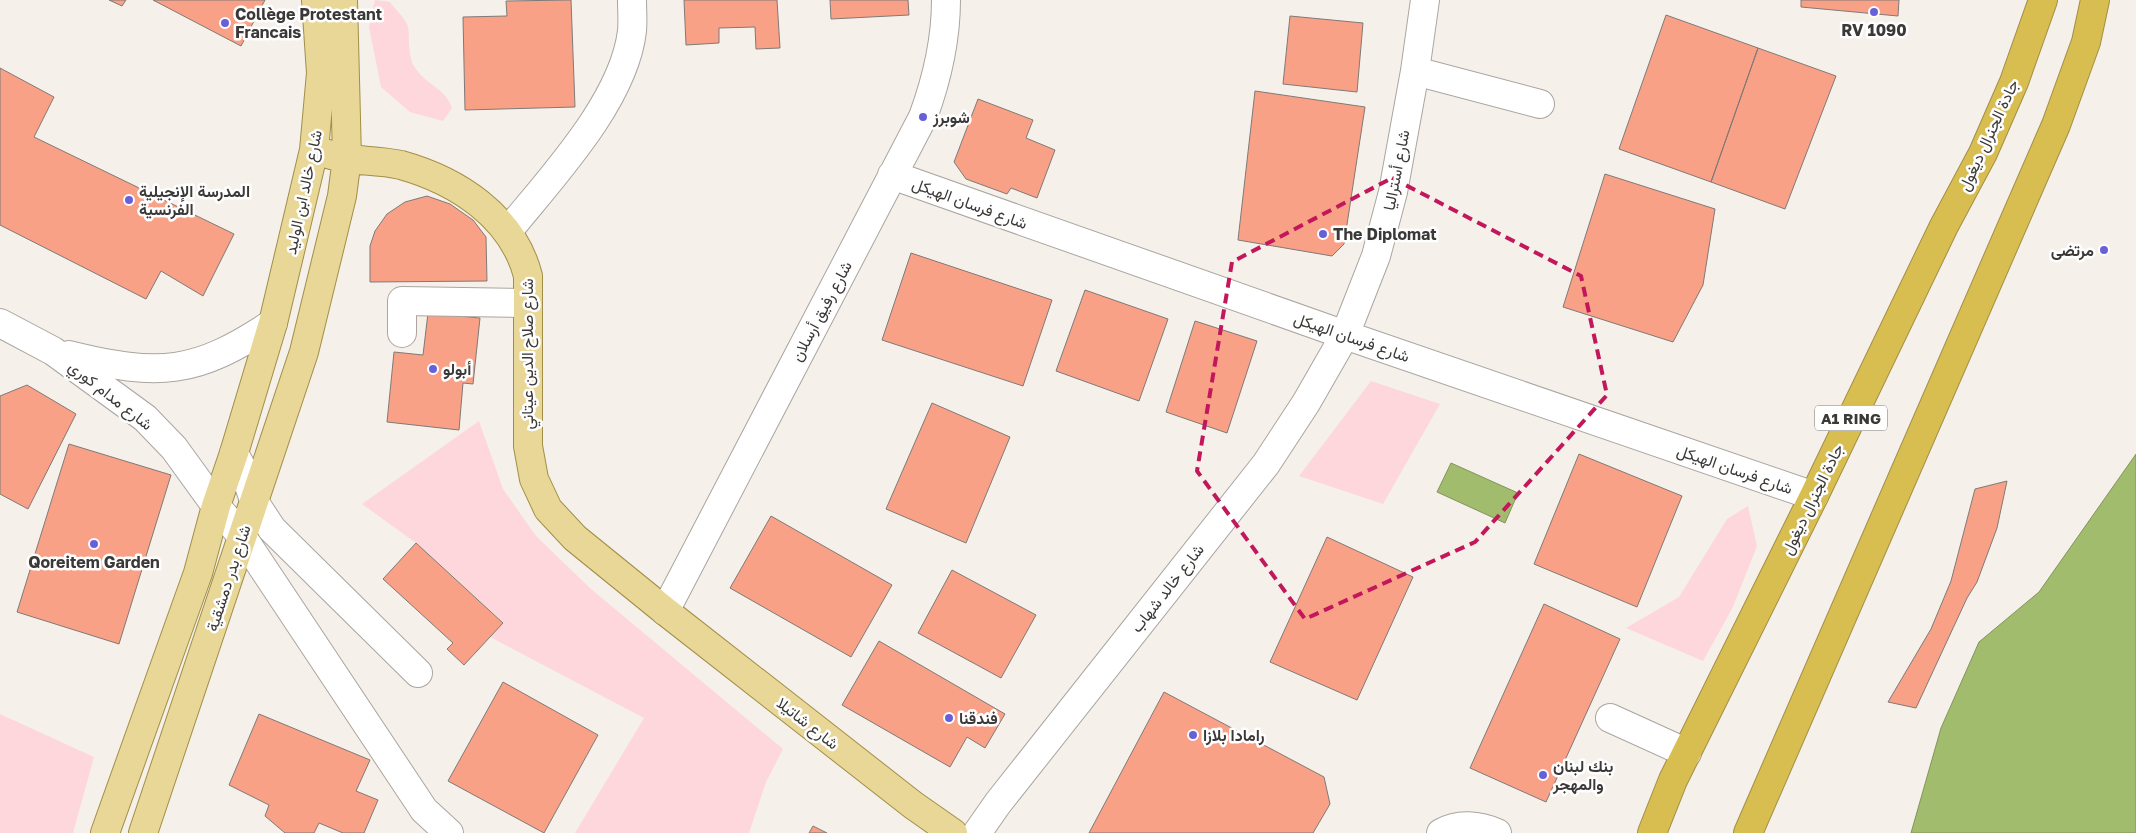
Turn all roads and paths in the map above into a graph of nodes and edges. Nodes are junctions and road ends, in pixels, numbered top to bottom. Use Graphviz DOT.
graph roads {
  1 [pos="316,0"];
  2 [pos="343,0"];
  3 [pos="632,0"];
  4 [pos="946,0"];
  5 [pos="1424,0"];
  6 [pos="2043,0"];
  7 [pos="2095,0"];
  8 [pos="1415,71"];
  9 [pos="1540,104"];
  10 [pos="314,150"];
  11 [pos="347,158"];
  12 [pos="892,175"];
  13 [pos="508,231"];
  14 [pos="528,303"];
  15 [pos="311,322"];
  16 [pos="273,323"];
  17 [pos="0,324"];
  18 [pos="402,332"];
  19 [pos="1345,335"];
  20 [pos="54,351"];
  21 [pos="234,453"];
  22 [pos="1814,496"];
  23 [pos="255,503"];
  24 [pos="216,506"];
  25 [pos="241,535"];
  26 [pos="664,611"];
  27 [pos="418,673"];
  28 [pos="1610,718"];
  29 [pos="1687,753"];
  30 [pos="105,833"];
  31 [pos="143,833"];
  32 [pos="449,833"];
  33 [pos="953,833"];
  34 [pos="978,833"];
  35 [pos="1441,833"];
  36 [pos="1497,833"];
  37 [pos="1652,833"];
  38 [pos="1748,833"];
  1 -- 10 [label="main road, شارع خالد ابن الوليد"];
  2 -- 11 [label="main road, شارع خالد ابن الوليد"];
  3 -- 13 [label="street"];
  4 -- 12 [label="street, شارع رفيق أرسلان"];
  5 -- 8 [label="street, شارع أستراليا"];
  6 -- 22 [label="highway, جادة الجنرال ديغول / A1 RING"];
  7 -- 38 [label="highway"];
  8 -- 9 [label="street"];
  8 -- 19 [label="street, شارع أستراليا"];
  10 -- 11 [label="main road, شارع صلاح الدين عيتاني"];
  10 -- 16 [label="main road, شارع خالد ابن الوليد"];
  11 -- 13 [label="main road, شارع صلاح الدين عيتاني"];
  11 -- 15 [label="main road, شارع خالد ابن الوليد"];
  12 -- 19 [label="street, شارع فرسان الهيكل"];
  12 -- 26 [label="street, شارع رفيق أرسلان"];
  13 -- 14 [label="main road, شارع صلاح الدين عيتاني"];
  14 -- 18 [label="street"];
  14 -- 26 [label="main road, شارع صلاح الدين عيتاني"];
  15 -- 23 [label="main road, شارع بدر دمشقية"];
  16 -- 20 [label="street"];
  16 -- 21 [label="main road, شارع بدر دمشقية"];
  17 -- 20 [label="street, شارع مدام كوري"];
  19 -- 22 [label="street, شارع فرسان الهيكل"];
  19 -- 34 [label="street, شارع خالد شهاب"];
  20 -- 24 [label="street, شارع مدام كوري"];
  21 -- 23 [label="street"];
  21 -- 24 [label="main road, شارع بدر دمشقية"];
  22 -- 29 [label="highway, جادة الجنرال ديغول / A1 RING"];
  23 -- 25 [label="main road, شارع بدر دمشقية"];
  23 -- 27 [label="street"];
  24 -- 25 [label="street, شارع مدام كوري"];
  24 -- 30 [label="main road, شارع بدر دمشقية"];
  25 -- 31 [label="main road, شارع بدر دمشقية"];
  25 -- 32 [label="street, شارع مدام كوري"];
  26 -- 33 [label="main road, شارع شاتيلا"];
  28 -- 29 [label="street"];
  29 -- 37 [label="highway, جادة الجنرال ديغول / A1 RING"];
  35 -- 36 [label="street"];
}
